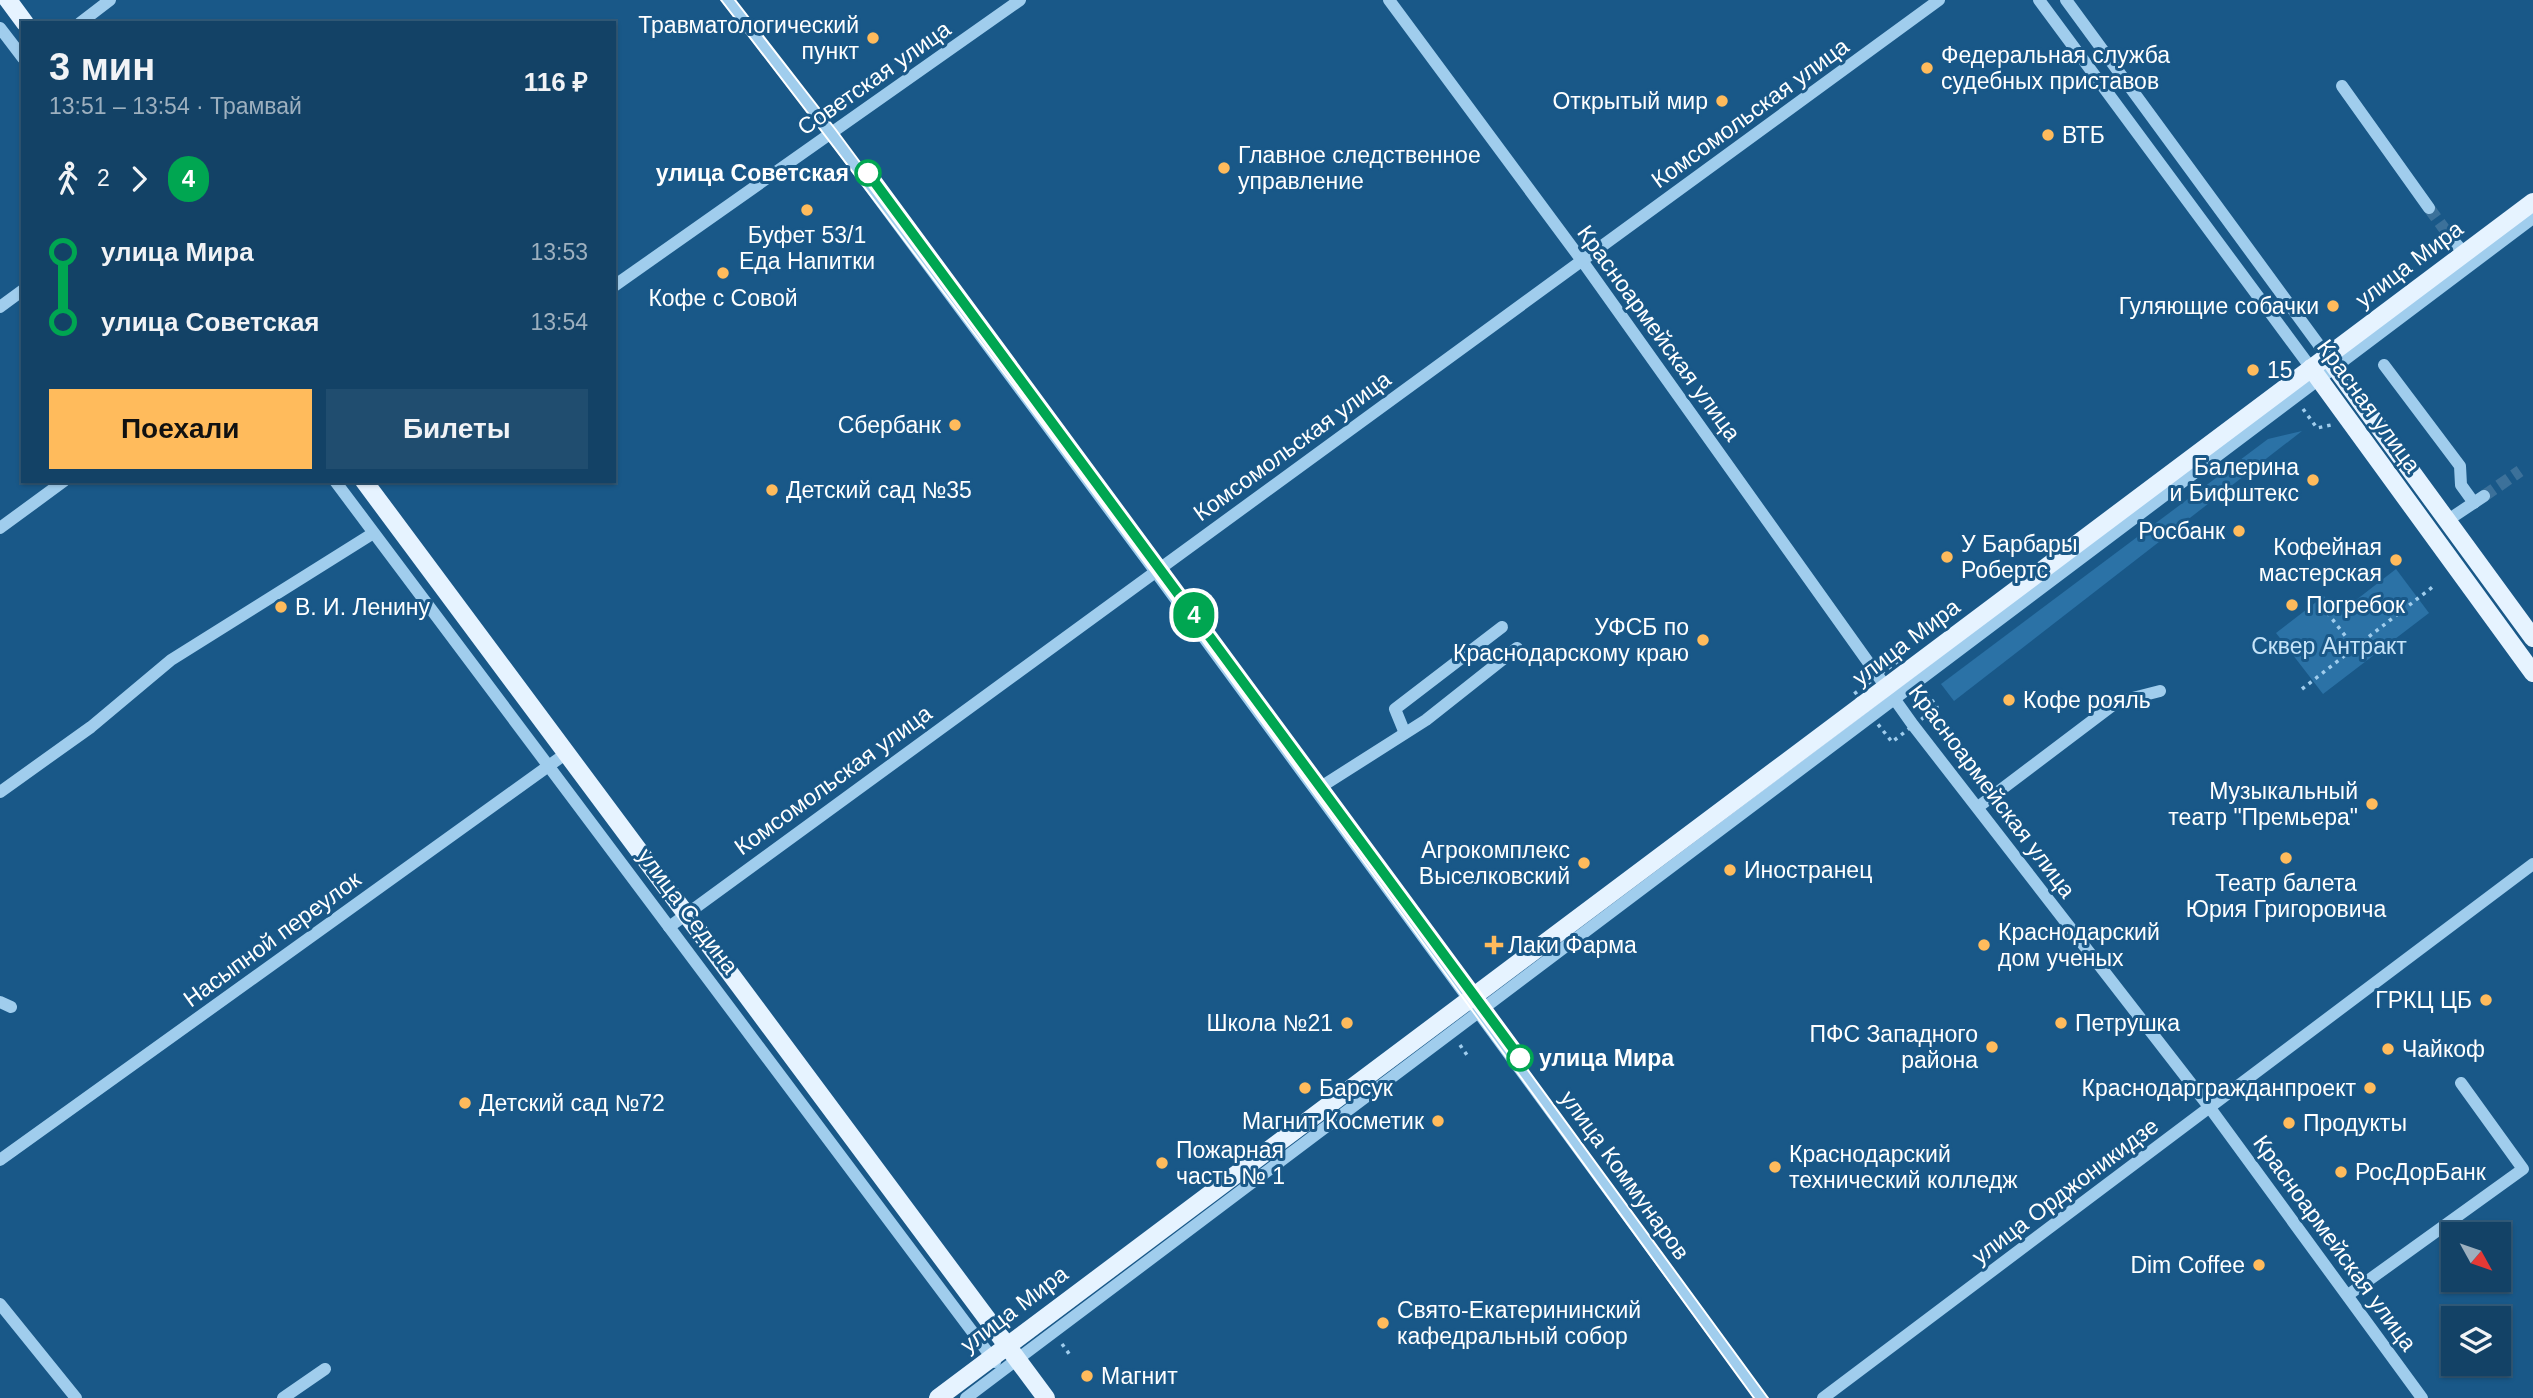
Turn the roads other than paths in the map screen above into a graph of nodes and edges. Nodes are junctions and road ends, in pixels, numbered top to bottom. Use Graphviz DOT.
graph roads {
  1 [pos="8,0"];
  2 [pos="110,0"];
  3 [pos="728,0"];
  4 [pos="1020,0"];
  5 [pos="1389,0"];
  6 [pos="1939,0"];
  7 [pos="2039,0"];
  8 [pos="2066,0"];
  9 [pos="24,21"];
  10 [pos="83,21"];
  11 [pos="0,28"];
  12 [pos="21,55"];
  13 [pos="2342,86"];
  14 [pos="831,134"];
  15 [pos="2533,202"];
  16 [pos="2429,208"];
  17 [pos="2533,218"];
  18 [pos="2451,237"];
  19 [pos="2464,253"];
  20 [pos="1583,262"];
  21 [pos="616,285"];
  22 [pos="21,291"];
  23 [pos="0,307"];
  24 [pos="2331,360"];
  25 [pos="2384,365"];
  26 [pos="2315,373"];
  27 [pos="61,483"];
  28 [pos="336,483"];
  29 [pos="366,483"];
  30 [pos="2448,520"];
  31 [pos="0,528"];
  32 [pos="372,534"];
  33 [pos="1155,571"];
  34 [pos="1502,627"];
  35 [pos="2533,638"];
  36 [pos="1517,648"];
  37 [pos="2533,674"];
  38 [pos="2160,691"];
  39 [pos="1890,693"];
  40 [pos="1404,731"];
  41 [pos="568,752"];
  42 [pos="550,766"];
  43 [pos="1317,790"];
  44 [pos="0,792"];
  45 [pos="1978,807"];
  46 [pos="2533,864"];
  47 [pos="687,914"];
  48 [pos="669,927"];
  49 [pos="1475,1006"];
  50 [pos="2460,1083"];
  51 [pos="2210,1108"];
  52 [pos="0,1160"];
  53 [pos="2348,1295"];
  54 [pos="0,1304"];
  55 [pos="1013,1351"];
  56 [pos="997,1364"];
  57 [pos="325,1369"];
  58 [pos="76,1398"];
  59 [pos="283,1398"];
  60 [pos="937,1398"];
  61 [pos="966,1398"];
  62 [pos="1046,1398"];
  63 [pos="1761,1398"];
  64 [pos="1823,1398"];
  65 [pos="2422,1398"];
  1 -- 9 [label="main road"];
  2 -- 10 [label="street"];
  3 -- 14 [label="street, улица Коммунаров"];
  4 -- 14 [label="street, Советская улица"];
  5 -- 20 [label="street, Красноармейская улица"];
  6 -- 20 [label="street, Комсомольская улица"];
  7 -- 26 [label="street, Красная улица"];
  8 -- 24 [label="street, Красная улица"];
  11 -- 12 [label="street"];
  13 -- 16 [label="street"];
  14 -- 21 [label="street, Советская улица"];
  14 -- 33 [label="street, улица Коммунаров"];
  15 -- 19 [label="main road, улица Мира"];
  17 -- 24 [label="street, улица Мира"];
  18 -- 19 [label="street"];
  19 -- 24 [label="main road, улица Мира"];
  20 -- 33 [label="street, Комсомольская улица"];
  20 -- 39 [label="street, Красноармейская улица"];
  22 -- 23 [label="street"];
  24 -- 26 [label="main road, улица Мира"];
  24 -- 30 [label="main road, Красная улица"];
  25 -- 30 [label="street"];
  26 -- 37 [label="main road, Красная улица"];
  26 -- 39 [label="main road, улица Мира"];
  27 -- 31 [label="street"];
  28 -- 32 [label="street, улица Седина"];
  29 -- 41 [label="main road, улица Седина"];
  30 -- 35 [label="main road, Красная улица"];
  32 -- 42 [label="street, улица Седина"];
  32 -- 44 [label="street"];
  33 -- 43 [label="street, улица Коммунаров"];
  33 -- 47 [label="street, Комсомольская улица"];
  34 -- 40 [label="street"];
  36 -- 40 [label="street"];
  38 -- 45 [label="street"];
  39 -- 45 [label="street, Красноармейская улица"];
  39 -- 49 [label="main road, улица Мира"];
  40 -- 43 [label="street"];
  41 -- 42 [label="street, Насыпной переулок"];
  41 -- 47 [label="main road, улица Седина"];
  42 -- 48 [label="street, улица Седина"];
  42 -- 52 [label="street, Насыпной переулок"];
  43 -- 49 [label="street, улица Коммунаров"];
  45 -- 51 [label="street, Красноармейская улица"];
  46 -- 51 [label="street, улица Орджоникидзе"];
  47 -- 48 [label="street, Комсомольская улица"];
  47 -- 55 [label="main road, улица Седина"];
  48 -- 56 [label="street, улица Седина"];
  49 -- 55 [label="main road, улица Мира"];
  49 -- 63 [label="street, улица Коммунаров"];
  50 -- 53 [label="street"];
  51 -- 53 [label="street, Красноармейская улица"];
  51 -- 64 [label="street, улица Орджоникидзе"];
  53 -- 65 [label="street, Красноармейская улица"];
  54 -- 58 [label="street"];
  55 -- 56 [label="main road, улица Мира"];
  55 -- 62 [label="main road, улица Седина"];
  56 -- 60 [label="main road, улица Мира"];
  56 -- 61 [label="street, улица Мира"];
  57 -- 59 [label="street"];
}
